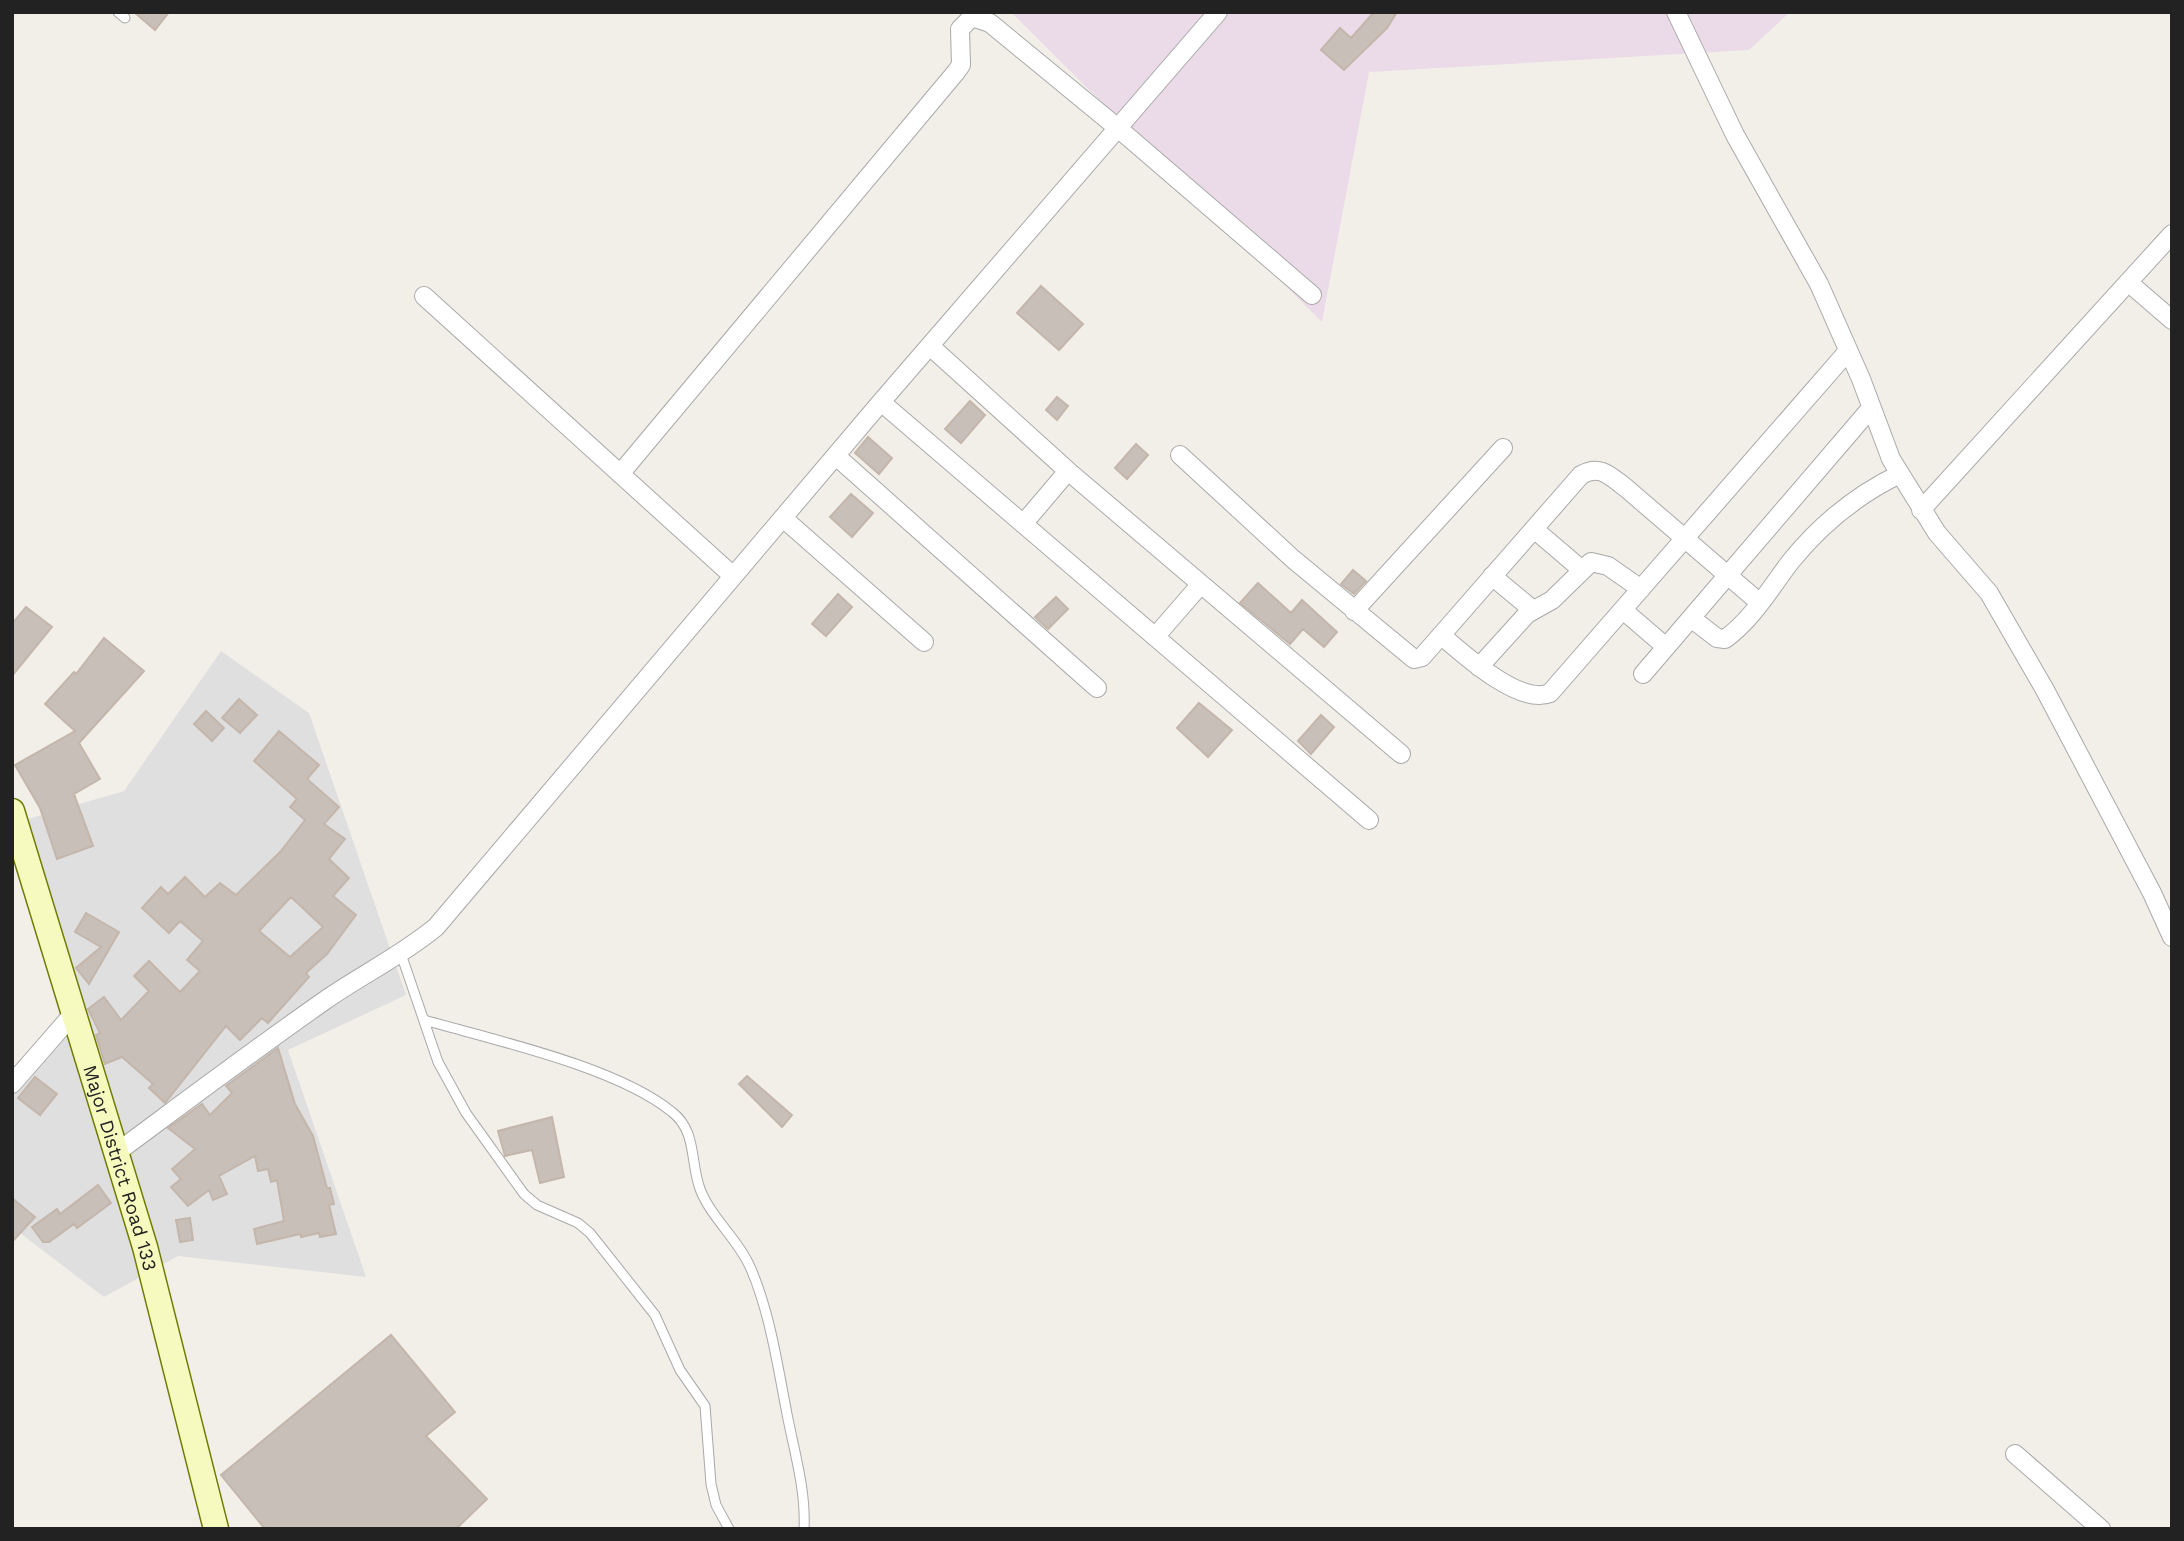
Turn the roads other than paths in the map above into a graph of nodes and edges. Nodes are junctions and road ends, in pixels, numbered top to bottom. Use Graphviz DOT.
graph roads {
  1 [pos="1218,12"];
  2 [pos="1676,12"];
  3 [pos="1119,129"];
  4 [pos="2172,234"];
  5 [pos="2127,282"];
  6 [pos="1312,295"];
  7 [pos="424,296"];
  8 [pos="2172,320"];
  9 [pos="930,346"];
  10 [pos="1848,351"];
  11 [pos="881,402"];
  12 [pos="1871,408"];
  13 [pos="1503,448"];
  14 [pos="836,456"];
  15 [pos="1180,456"];
  16 [pos="1068,471"];
  17 [pos="620,474"];
  18 [pos="1900,474"];
  19 [pos="1921,510"];
  20 [pos="783,518"];
  21 [pos="1023,524"];
  22 [pos="1534,529"];
  23 [pos="1686,539"];
  24 [pos="1582,570"];
  25 [pos="1728,575"];
  26 [pos="733,576"];
  27 [pos="1492,576"];
  28 [pos="1201,584"];
  29 [pos="1642,589"];
  30 [pos="1760,603"];
  31 [pos="1533,610"];
  32 [pos="1623,610"];
  33 [pos="1354,611"];
  34 [pos="1691,618"];
  35 [pos="1441,635"];
  36 [pos="1155,637"];
  37 [pos="924,642"];
  38 [pos="1666,647"];
  39 [pos="1479,667"];
  40 [pos="1643,674"];
  41 [pos="1097,688"];
  42 [pos="1401,754"];
  43 [pos="12,811"];
  44 [pos="1368,820"];
  45 [pos="2172,937"];
  46 [pos="401,954"];
  47 [pos="73,1014"];
  48 [pos="424,1020"];
  49 [pos="12,1084"];
  50 [pos="116,1153"];
  51 [pos="2015,1454"];
  52 [pos="216,1529"];
  53 [pos="729,1529"];
  54 [pos="804,1529"];
  55 [pos="2101,1529"];
  1 -- 3 [label="street"];
  2 -- 10 [label="street"];
  3 -- 6 [label="street"];
  3 -- 9 [label="street"];
  3 -- 17 [label="street"];
  4 -- 5 [label="street"];
  5 -- 8 [label="street"];
  5 -- 19 [label="street"];
  7 -- 17 [label="street"];
  9 -- 11 [label="street"];
  9 -- 16 [label="street"];
  10 -- 12 [label="street"];
  10 -- 23 [label="street"];
  11 -- 14 [label="street"];
  11 -- 21 [label="street"];
  12 -- 18 [label="street"];
  12 -- 25 [label="street"];
  13 -- 33 [label="street"];
  14 -- 20 [label="street"];
  14 -- 41 [label="street"];
  15 -- 33 [label="street"];
  16 -- 21 [label="street"];
  16 -- 28 [label="street"];
  17 -- 26 [label="street"];
  18 -- 19 [label="street"];
  18 -- 30 [label="street"];
  19 -- 45 [label="street"];
  20 -- 26 [label="street"];
  20 -- 37 [label="street"];
  21 -- 36 [label="street"];
  22 -- 23 [label="street"];
  22 -- 24 [label="street"];
  22 -- 27 [label="street"];
  23 -- 25 [label="street"];
  23 -- 29 [label="street"];
  24 -- 29 [label="street"];
  24 -- 31 [label="street"];
  25 -- 30 [label="street"];
  25 -- 34 [label="street"];
  26 -- 46 [label="street"];
  27 -- 31 [label="street"];
  27 -- 35 [label="street"];
  28 -- 36 [label="street"];
  28 -- 42 [label="street"];
  29 -- 32 [label="street"];
  30 -- 34 [label="street"];
  31 -- 39 [label="street"];
  32 -- 38 [label="street"];
  32 -- 39 [label="street"];
  33 -- 35 [label="street"];
  34 -- 38 [label="street"];
  35 -- 39 [label="street"];
  36 -- 44 [label="street"];
  38 -- 40 [label="street"];
  43 -- 47 [label="main road, Major District Road 133"];
  46 -- 48 [label="lane"];
  46 -- 50 [label="street"];
  47 -- 49 [label="street"];
  47 -- 50 [label="main road, Major District Road 133"];
  48 -- 53 [label="lane"];
  48 -- 54 [label="lane"];
  50 -- 52 [label="main road, Major District Road 133"];
  51 -- 55 [label="street"];
}
